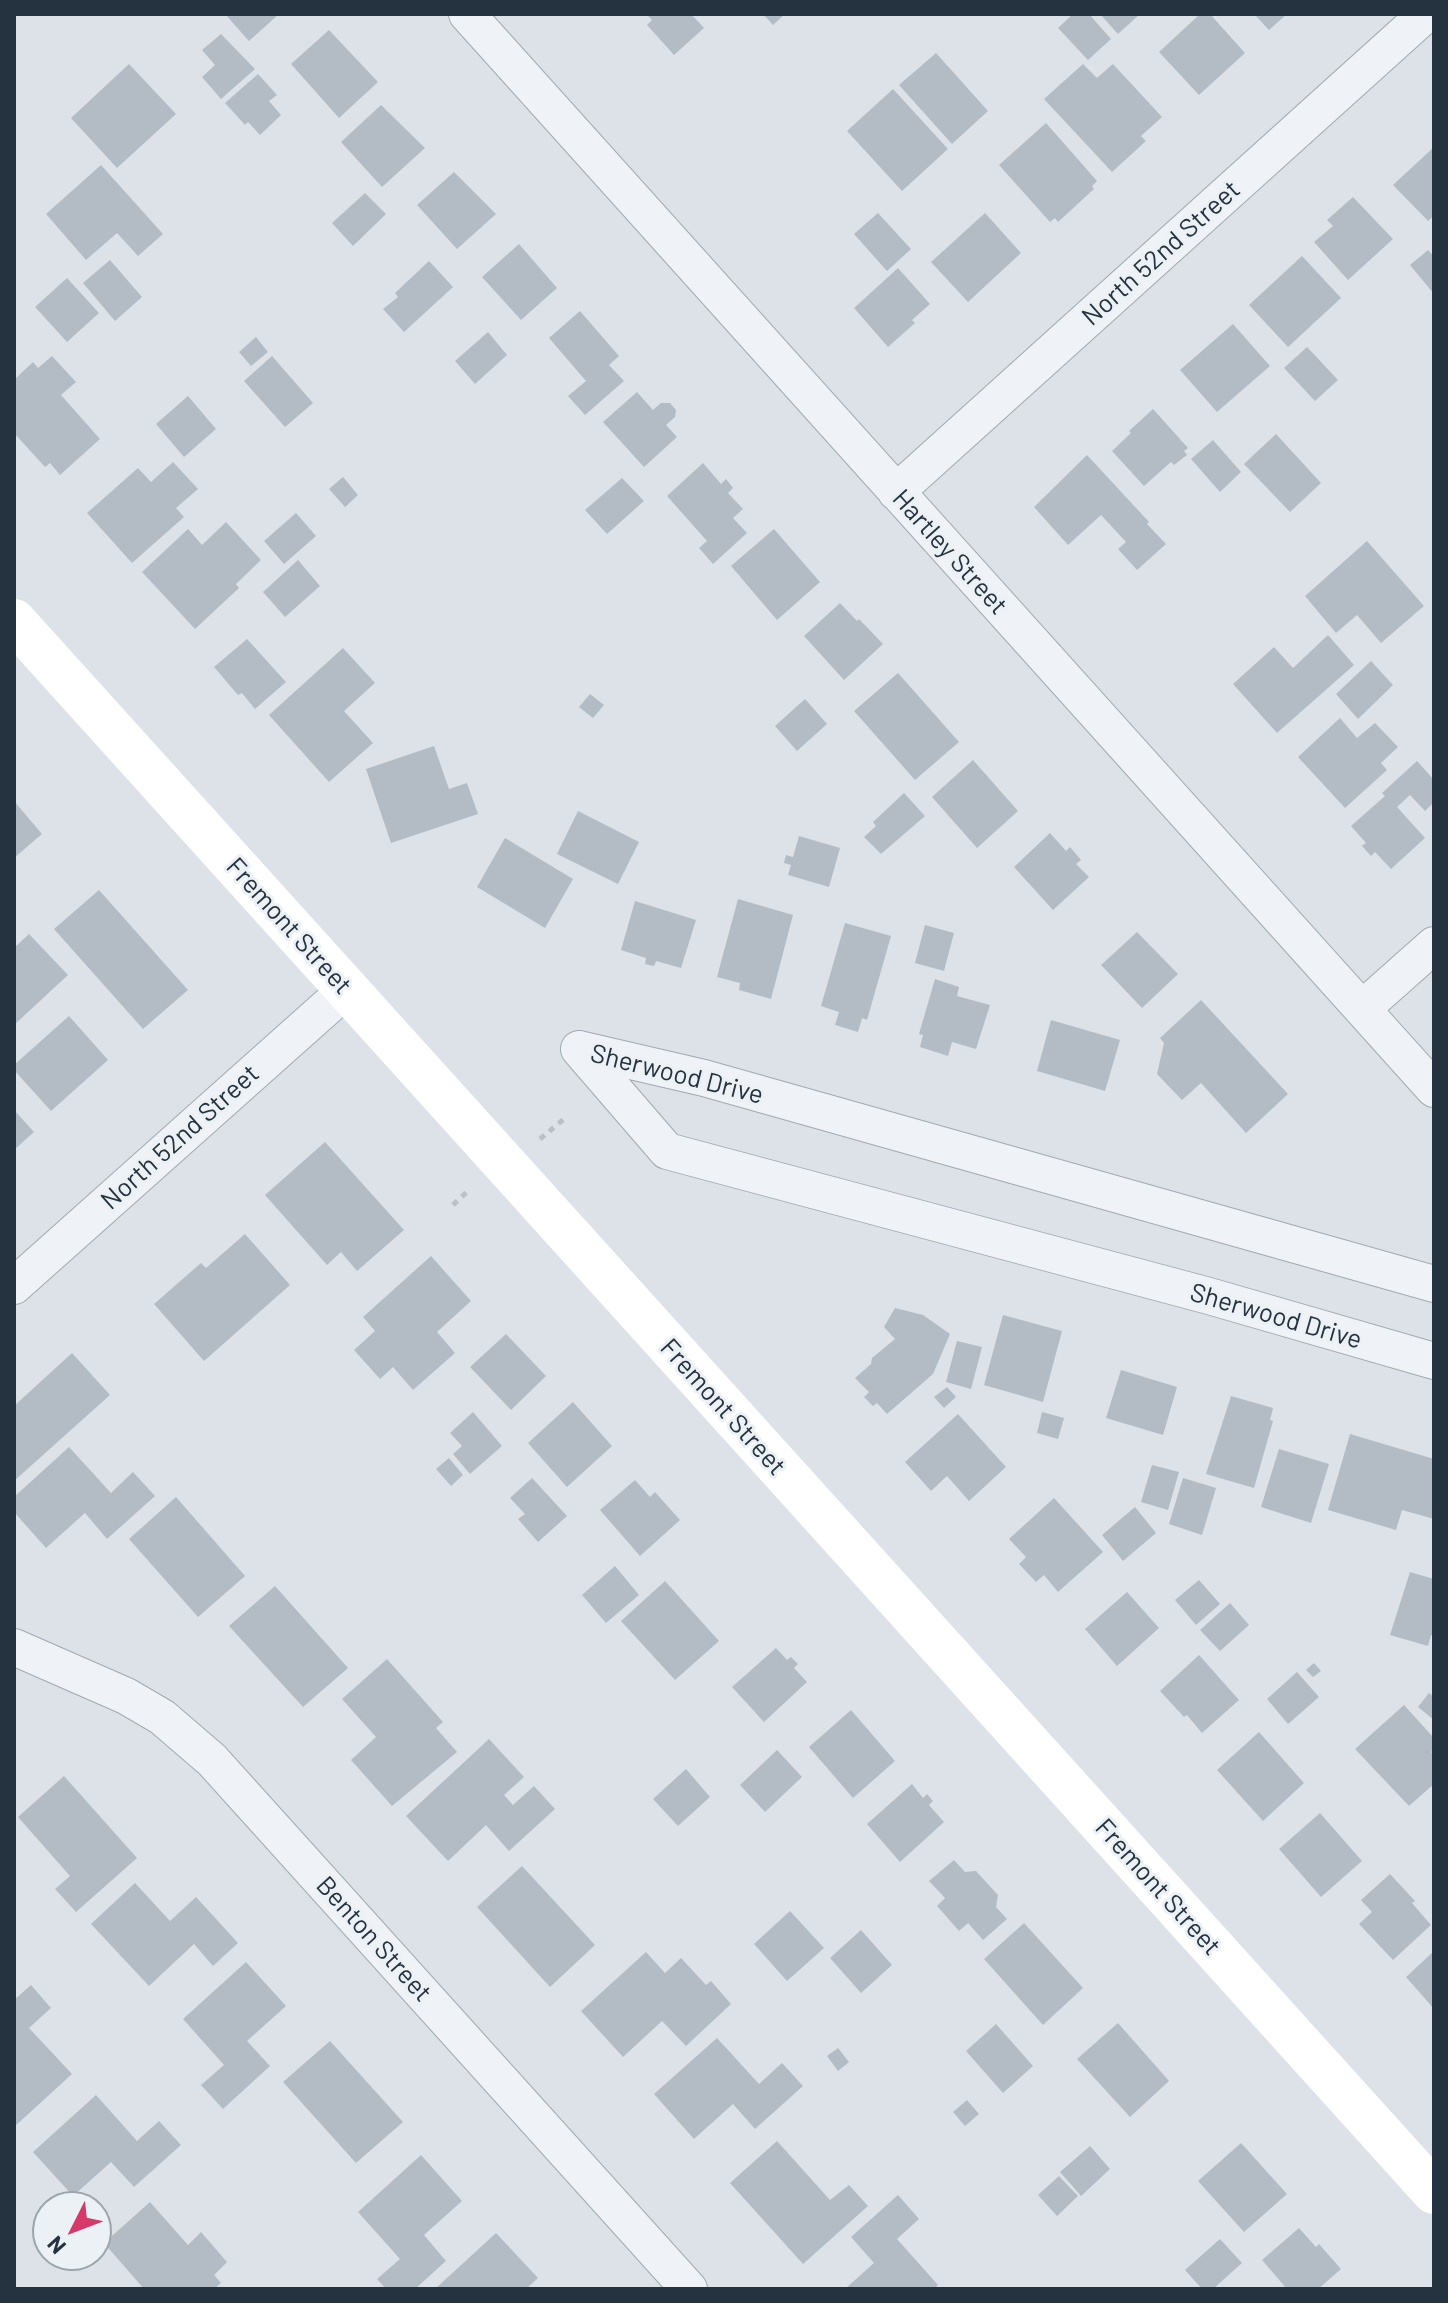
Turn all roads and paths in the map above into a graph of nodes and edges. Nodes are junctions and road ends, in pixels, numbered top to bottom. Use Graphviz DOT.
graph roads {
  1 [pos="467,14"];
  2 [pos="1426,14"];
  3 [pos="896,492"];
  4 [pos="14,621"];
  5 [pos="1434,945"];
  6 [pos="346,990"];
  7 [pos="1362,1009"];
  8 [pos="1434,1089"];
  9 [pos="1434,1284"];
  10 [pos="14,1286"];
  11 [pos="1434,1361"];
  12 [pos="14,1647"];
  13 [pos="1434,2192"];
  14 [pos="689,2289"];
  1 -- 3 [label="street, Hartley Street"];
  2 -- 3 [label="street, North 52nd Street"];
  3 -- 7 [label="street, Hartley Street"];
  4 -- 6 [label="street, Fremont Street"];
  5 -- 7 [label="street"];
  6 -- 10 [label="street, North 52nd Street"];
  6 -- 13 [label="street, Fremont Street"];
  7 -- 8 [label="street, Hartley Street"];
  9 -- 11 [label="street, Sherwood Drive"];
  12 -- 14 [label="street, Benton Street"];
}
